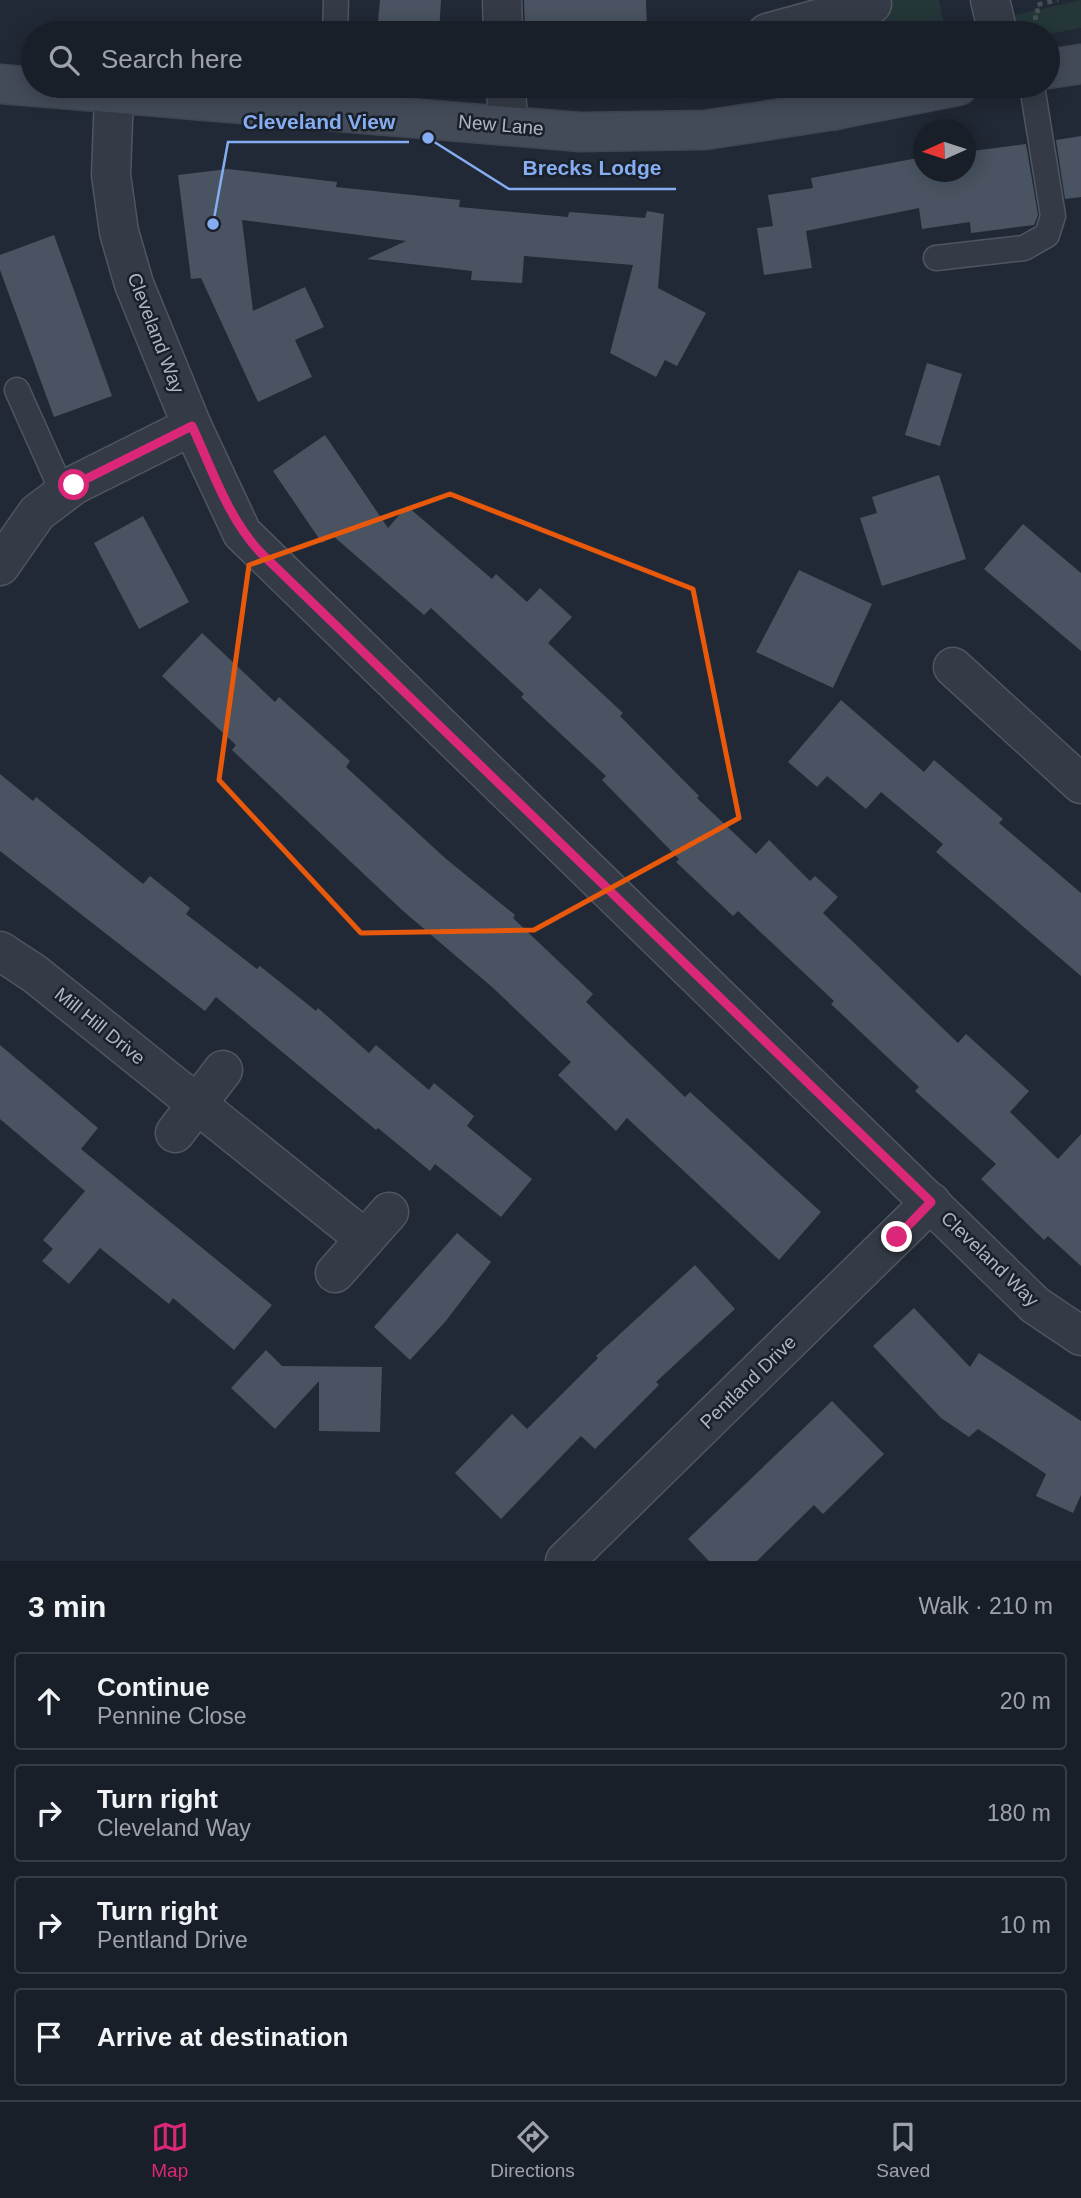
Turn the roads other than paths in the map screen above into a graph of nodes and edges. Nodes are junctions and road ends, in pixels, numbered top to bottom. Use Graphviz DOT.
graph roads {
  1 [pos="336,0"];
  2 [pos="502,0"];
  3 [pos="990,0"];
  4 [pos="872,4"];
  5 [pos="335,21"];
  6 [pos="503,21"];
  7 [pos="831,21"];
  8 [pos="995,21"];
  9 [pos="1081,64"];
  10 [pos="1060,67"];
  11 [pos="0,84"];
  12 [pos="21,86"];
  13 [pos="114,98"];
  14 [pos="288,98"];
  15 [pos="507,98"];
  16 [pos="833,98"];
  17 [pos="1034,98"];
  18 [pos="332,99"];
  19 [pos="508,125"];
  20 [pos="936,258"];
  21 [pos="17,390"];
  22 [pos="192,426"];
  23 [pos="63,493"];
  24 [pos="0,566"];
  25 [pos="954,667"];
  26 [pos="1081,784"];
  27 [pos="0,951"];
  28 [pos="223,1070"];
  29 [pos="186,1119"];
  30 [pos="931,1202"];
  31 [pos="335,1273"];
  32 [pos="1081,1336"];
  33 [pos="565,1561"];
  1 -- 5 [label="lane"];
  2 -- 6 [label="street"];
  3 -- 8 [label="street"];
  4 -- 7 [label="street"];
  9 -- 10 [label="street"];
  11 -- 12 [label="street, New Lane"];
  13 -- 22 [label="street, Cleveland Way"];
  14 -- 18 [label="street, New Lane"];
  15 -- 19 [label="street"];
  16 -- 19 [label="street, New Lane"];
  17 -- 20 [label="lane"];
  18 -- 19 [label="street, New Lane"];
  21 -- 23 [label="lane"];
  22 -- 23 [label="street"];
  22 -- 30 [label="street, Cleveland Way"];
  23 -- 24 [label="street"];
  25 -- 26 [label="street"];
  27 -- 29 [label="street, Mill Hill Drive"];
  28 -- 29 [label="street"];
  29 -- 31 [label="street, Mill Hill Drive"];
  30 -- 32 [label="street, Cleveland Way"];
  30 -- 33 [label="street, Pentland Drive"];
}
